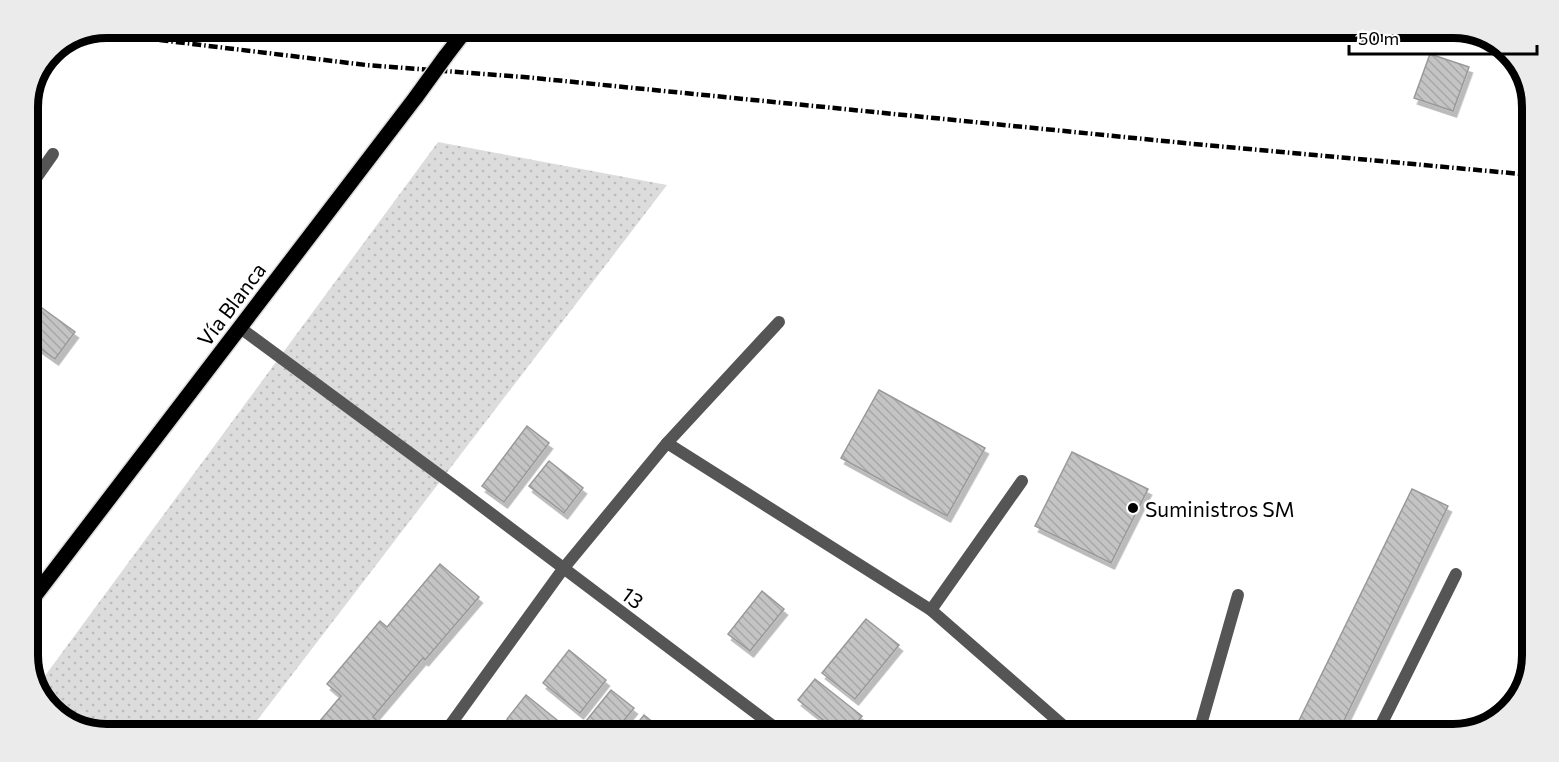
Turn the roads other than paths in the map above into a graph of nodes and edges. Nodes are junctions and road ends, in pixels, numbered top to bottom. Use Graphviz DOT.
graph roads {
  1 [pos="460,38"];
  2 [pos="53,154"];
  3 [pos="38,175"];
  4 [pos="779,322"];
  5 [pos="239,327"];
  6 [pos="668,443"];
  7 [pos="1022,481"];
  8 [pos="563,569"];
  9 [pos="1456,574"];
  10 [pos="38,592"];
  11 [pos="1238,596"];
  12 [pos="931,610"];
  13 [pos="451,724"];
  14 [pos="770,724"];
  15 [pos="1061,724"];
  16 [pos="1201,724"];
  17 [pos="1381,724"];
  1 -- 5 [label="main road, Vía Blanca, bridge"];
  2 -- 3 [label="street"];
  4 -- 6 [label="street"];
  5 -- 8 [label="street, 13"];
  5 -- 10 [label="main road, Vía Blanca"];
  6 -- 8 [label="street"];
  6 -- 12 [label="street"];
  7 -- 12 [label="street"];
  8 -- 13 [label="street"];
  8 -- 14 [label="street, 13"];
  9 -- 17 [label="street"];
  11 -- 16 [label="street"];
  12 -- 15 [label="street"];
}
